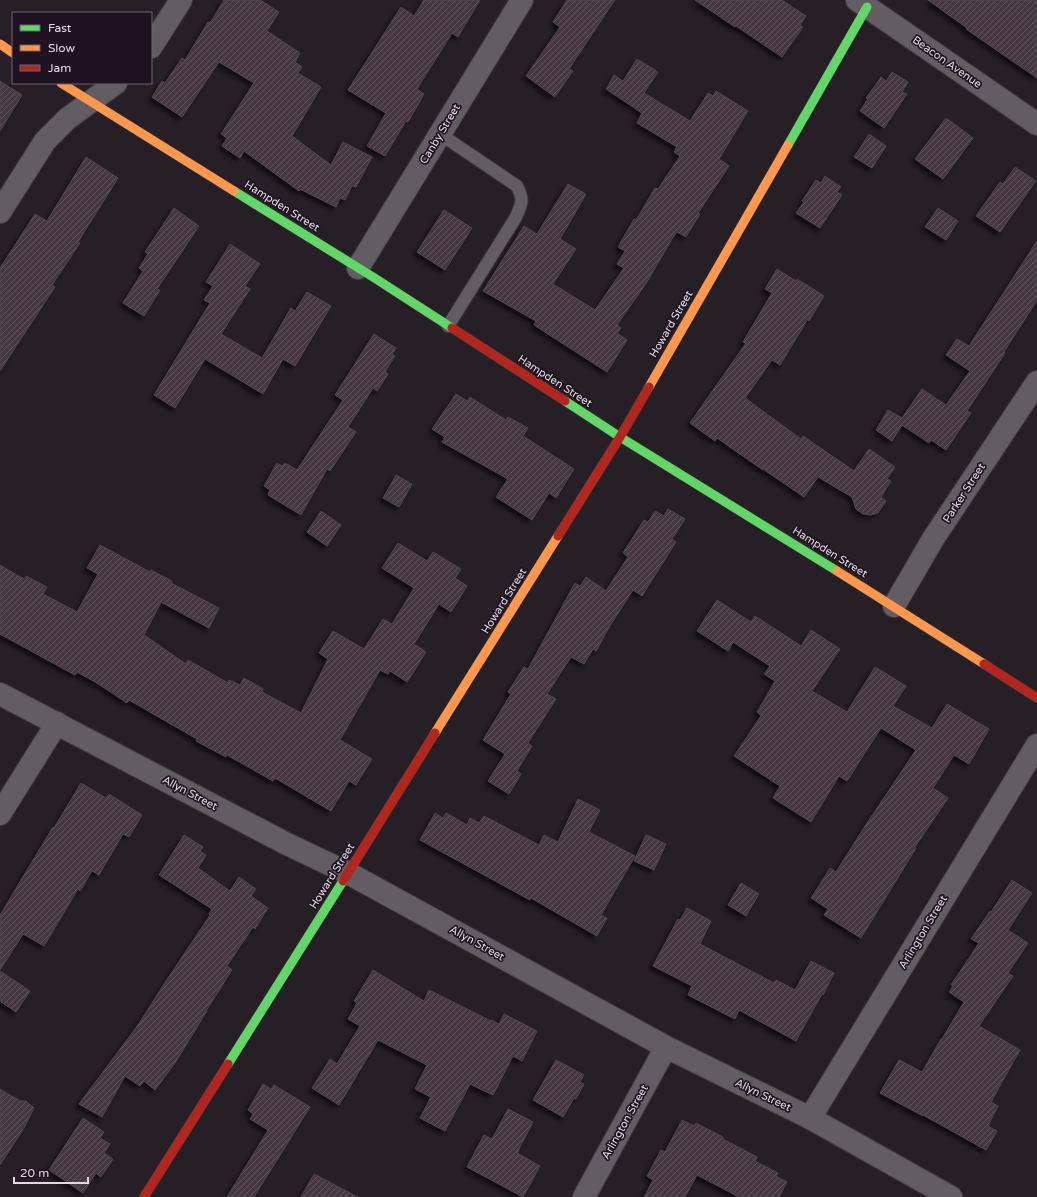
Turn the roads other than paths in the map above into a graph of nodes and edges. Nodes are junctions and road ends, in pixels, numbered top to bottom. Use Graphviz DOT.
graph roads {
  1 [pos="181,0"];
  2 [pos="522,0"];
  3 [pos="862,3"];
  4 [pos="0,44"];
  5 [pos="152,45"];
  6 [pos="12,52"];
  7 [pos="63,84"];
  8 [pos="115,84"];
  9 [pos="91,102"];
  10 [pos="1037,124"];
  11 [pos="440,134"];
  12 [pos="0,212"];
  13 [pos="358,268"];
  14 [pos="448,326"];
  15 [pos="1037,382"];
  16 [pos="620,437"];
  17 [pos="894,606"];
  18 [pos="0,694"];
  19 [pos="1037,698"];
  20 [pos="57,723"];
  21 [pos="1037,745"];
  22 [pos="0,814"];
  23 [pos="348,873"];
  24 [pos="666,1047"];
  25 [pos="810,1118"];
  26 [pos="144,1197"];
  27 [pos="584,1197"];
  28 [pos="951,1197"];
  1 -- 5 [label="street"];
  2 -- 11 [label="street, Canby Street"];
  3 -- 10 [label="street, Beacon Avenue"];
  3 -- 16 [label="street, Howard Street"];
  4 -- 6 [label="street"];
  7 -- 9 [label="street, Hampden Street"];
  8 -- 9 [label="street"];
  9 -- 12 [label="street"];
  9 -- 13 [label="street, Hampden Street"];
  11 -- 13 [label="street, Canby Street"];
  11 -- 14 [label="lane"];
  13 -- 14 [label="street, Hampden Street"];
  14 -- 16 [label="street, Hampden Street"];
  15 -- 17 [label="street, Parker Street"];
  16 -- 17 [label="street, Hampden Street"];
  16 -- 23 [label="street, Howard Street"];
  17 -- 19 [label="street, Hampden Street"];
  18 -- 20 [label="street, Allyn Street"];
  20 -- 22 [label="street"];
  20 -- 23 [label="street, Allyn Street"];
  21 -- 25 [label="street, Arlington Street"];
  23 -- 24 [label="street, Allyn Street"];
  23 -- 26 [label="street, Howard Street"];
  24 -- 25 [label="street, Allyn Street"];
  24 -- 27 [label="street, Arlington Street"];
  25 -- 28 [label="street, Allyn Street"];
}
